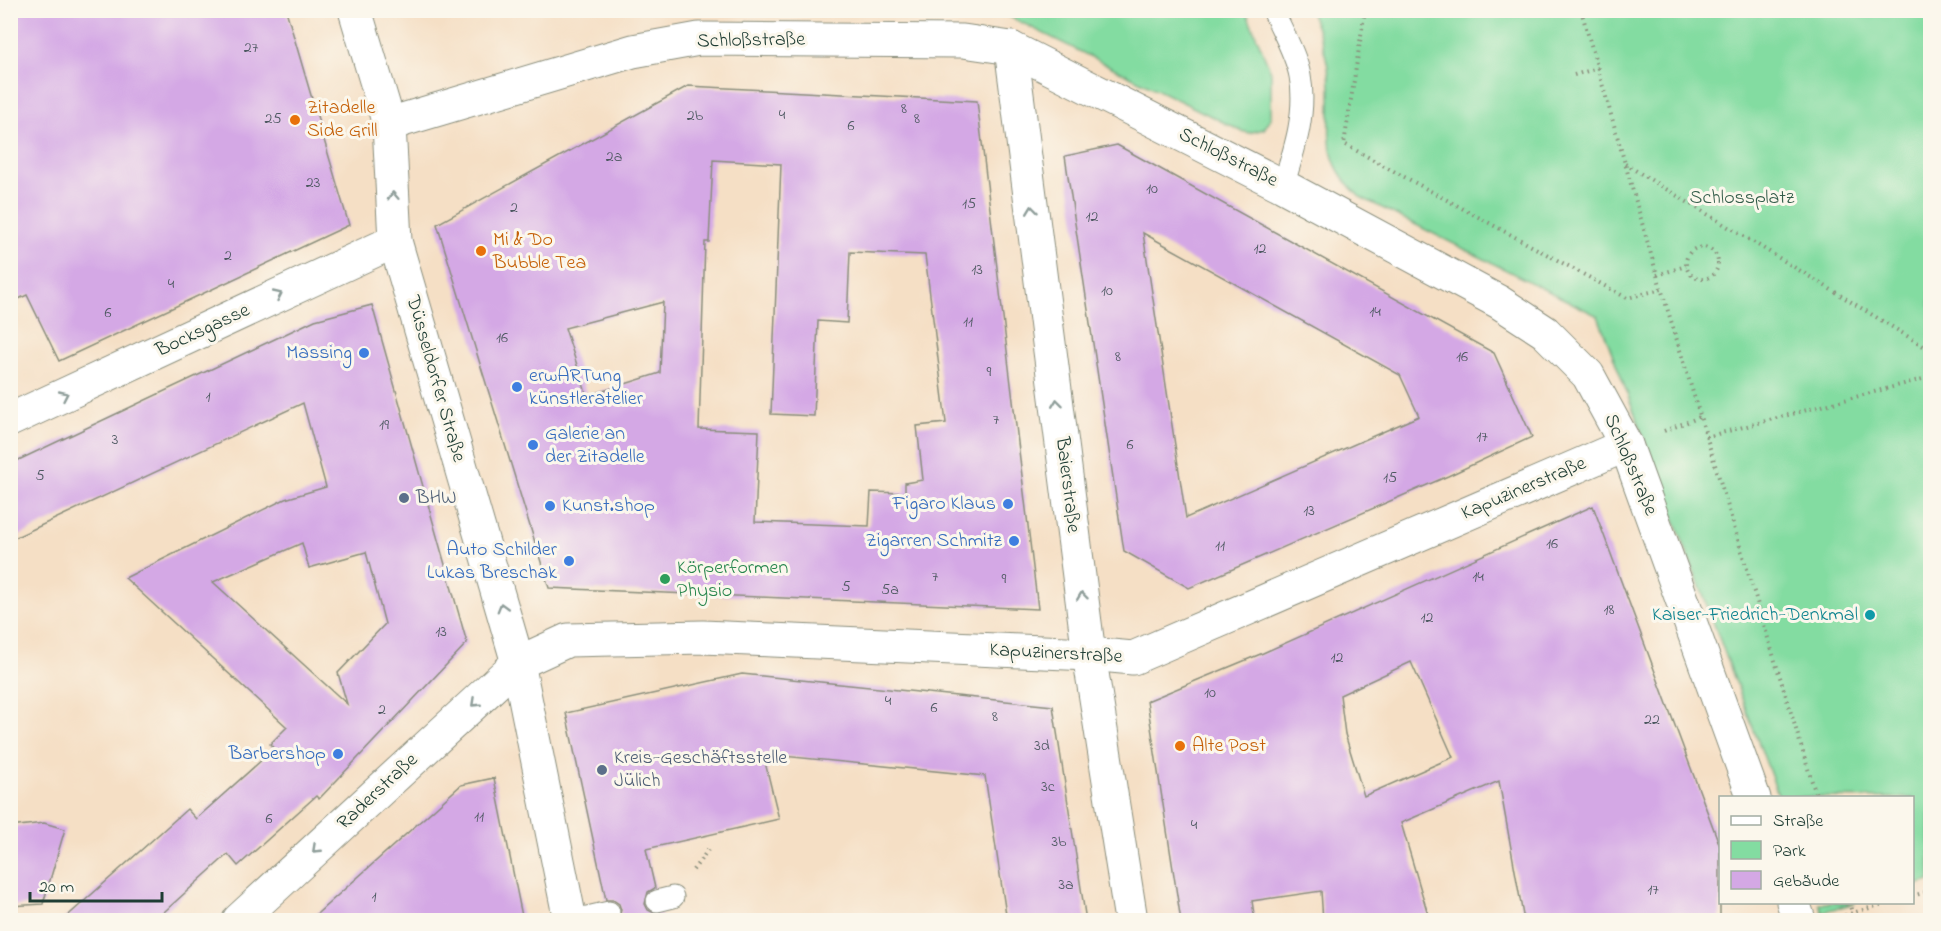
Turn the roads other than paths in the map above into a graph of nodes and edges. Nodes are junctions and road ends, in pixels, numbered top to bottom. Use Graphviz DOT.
graph roads {
  1 [pos="355,10"];
  2 [pos="1273,10"];
  3 [pos="1011,48"];
  4 [pos="388,124"];
  5 [pos="1283,186"];
  6 [pos="395,241"];
  7 [pos="10,420"];
  8 [pos="1626,445"];
  9 [pos="1089,654"];
  10 [pos="518,663"];
  11 [pos="1753,796"];
  12 [pos="1793,904"];
  13 [pos="609,912"];
  14 [pos="238,921"];
  15 [pos="572,921"];
  16 [pos="1131,921"];
  17 [pos="1799,921"];
  1 -- 4 [label="street, Düsseldorfer Straße"];
  2 -- 5 [label="lane"];
  3 -- 4 [label="street, Schloßstraße"];
  3 -- 5 [label="street, Schloßstraße"];
  9 -- 3 [label="street, Baierstraße, one-way"];
  6 -- 4 [label="street, Düsseldorfer Straße, one-way"];
  5 -- 8 [label="street, Schloßstraße"];
  7 -- 6 [label="street, Bocksgasse, one-way"];
  10 -- 6 [label="street, Düsseldorfer Straße, one-way"];
  8 -- 9 [label="street, Kapuzinerstraße"];
  8 -- 11 [label="street, Schloßstraße"];
  9 -- 10 [label="street, Kapuzinerstraße"];
  9 -- 16 [label="street, Baierstraße"];
  10 -- 14 [label="street, Raderstraße, one-way"];
  10 -- 15 [label="street, Düsseldorfer Straße"];
  12 -- 17 [label="street"];
  13 -- 15 [label="lane"];
}
